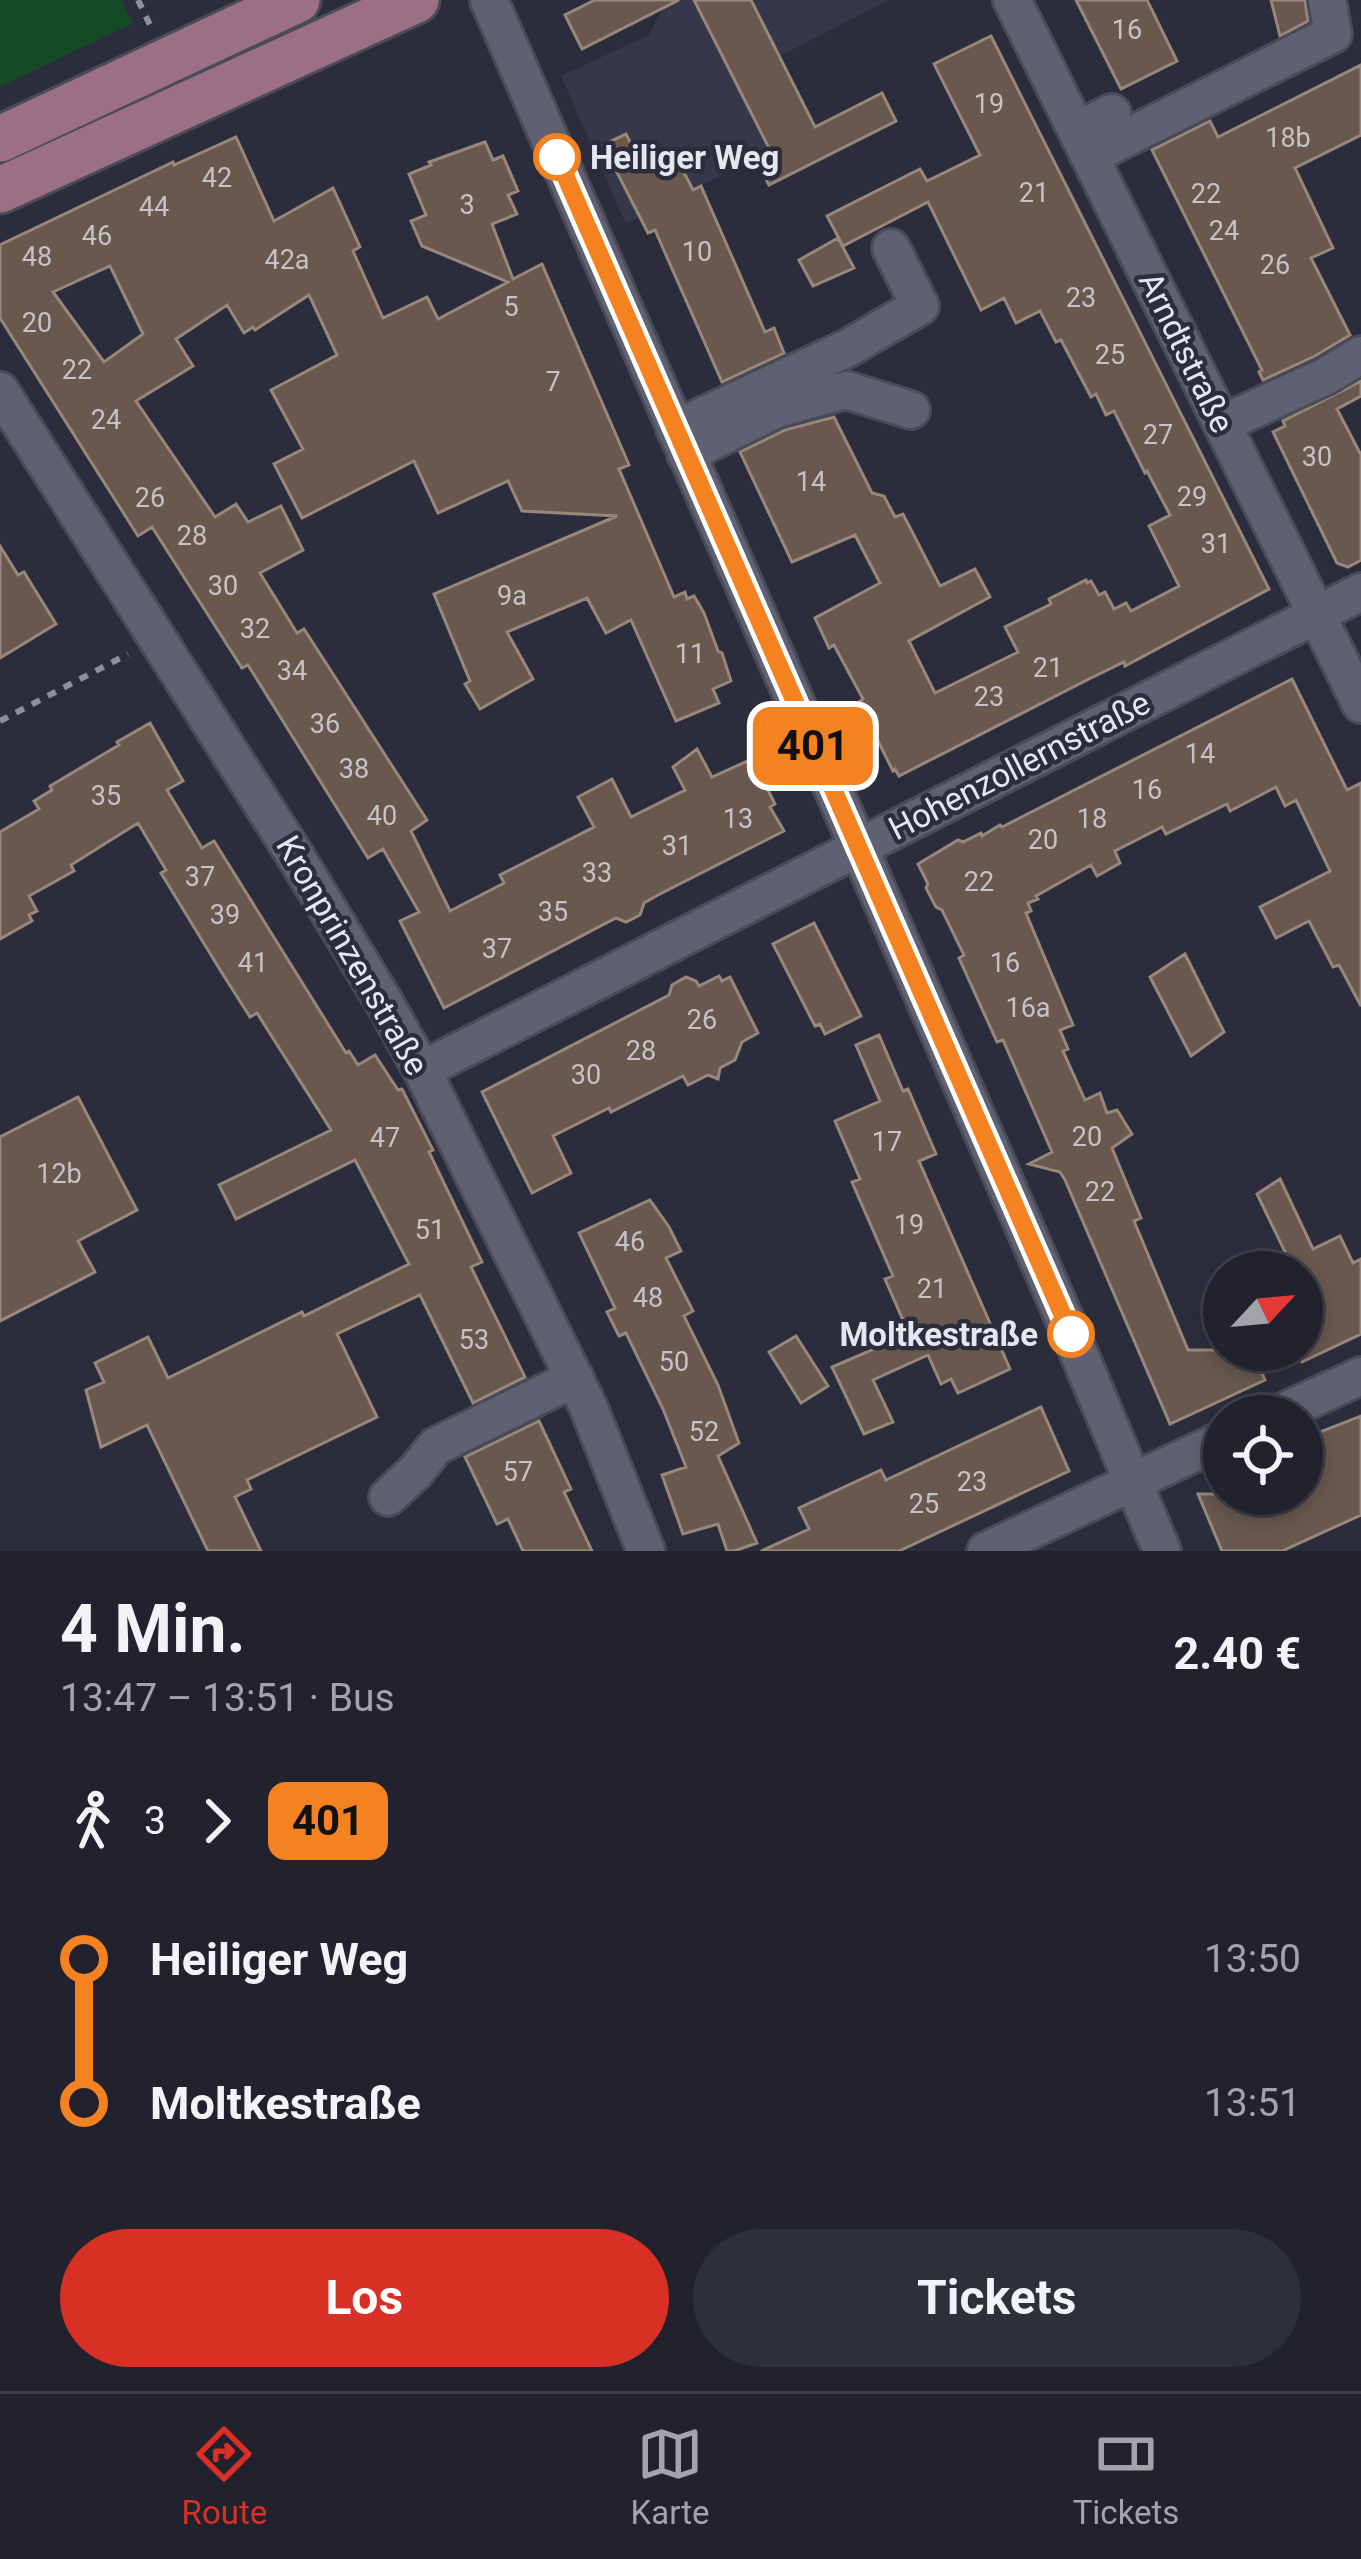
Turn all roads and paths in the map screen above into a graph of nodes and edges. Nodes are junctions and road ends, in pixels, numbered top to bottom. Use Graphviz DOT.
graph roads {
  1 [pos="138,0"];
  2 [pos="297,0"];
  3 [pos="416,0"];
  4 [pos="489,0"];
  5 [pos="1012,0"];
  6 [pos="1327,0"];
  7 [pos="150,25"];
  8 [pos="1112,113"];
  9 [pos="0,139"];
  10 [pos="1084,143"];
  11 [pos="0,190"];
  12 [pos="891,248"];
  13 [pos="1361,355"];
  14 [pos="0,391"];
  15 [pos="911,410"];
  16 [pos="1222,424"];
  17 [pos="681,442"];
  18 [pos="1361,592"];
  19 [pos="1316,614"];
  20 [pos="158,638"];
  21 [pos="1361,704"];
  22 [pos="0,721"];
  23 [pos="857,848"];
  24 [pos="422,1070"];
  25 [pos="1361,1376"];
  26 [pos="574,1378"];
  27 [pos="1320,1395"];
  28 [pos="1203,1449"];
  29 [pos="1132,1482"];
  30 [pos="388,1498"];
  31 [pos="646,1551"];
  32 [pos="986,1551"];
  33 [pos="1162,1551"];
  1 -- 7 [label="path"];
  2 -- 9 [label="main road"];
  3 -- 11 [label="main road"];
  4 -- 17 [label="street"];
  5 -- 10 [label="street, Arndtstraße"];
  6 -- 10 [label="street"];
  8 -- 10 [label="street"];
  10 -- 16 [label="street, Arndtstraße"];
  12 -- 17 [label="street"];
  13 -- 16 [label="street"];
  14 -- 20 [label="street, Kronprinzenstraße"];
  15 -- 17 [label="street"];
  16 -- 19 [label="street, Arndtstraße"];
  17 -- 23 [label="street"];
  18 -- 19 [label="street, Hohenzollernstraße"];
  19 -- 21 [label="street, Arndtstraße"];
  19 -- 23 [label="street, Hohenzollernstraße"];
  20 -- 22 [label="path"];
  20 -- 24 [label="street, Kronprinzenstraße"];
  23 -- 24 [label="street, Hohenzollernstraße"];
  23 -- 29 [label="street"];
  24 -- 26 [label="street, Kronprinzenstraße"];
  25 -- 27 [label="street"];
  26 -- 30 [label="street"];
  26 -- 31 [label="street, Kronprinzenstraße"];
  28 -- 29 [label="street"];
  29 -- 32 [label="street"];
  29 -- 33 [label="street"];
}
